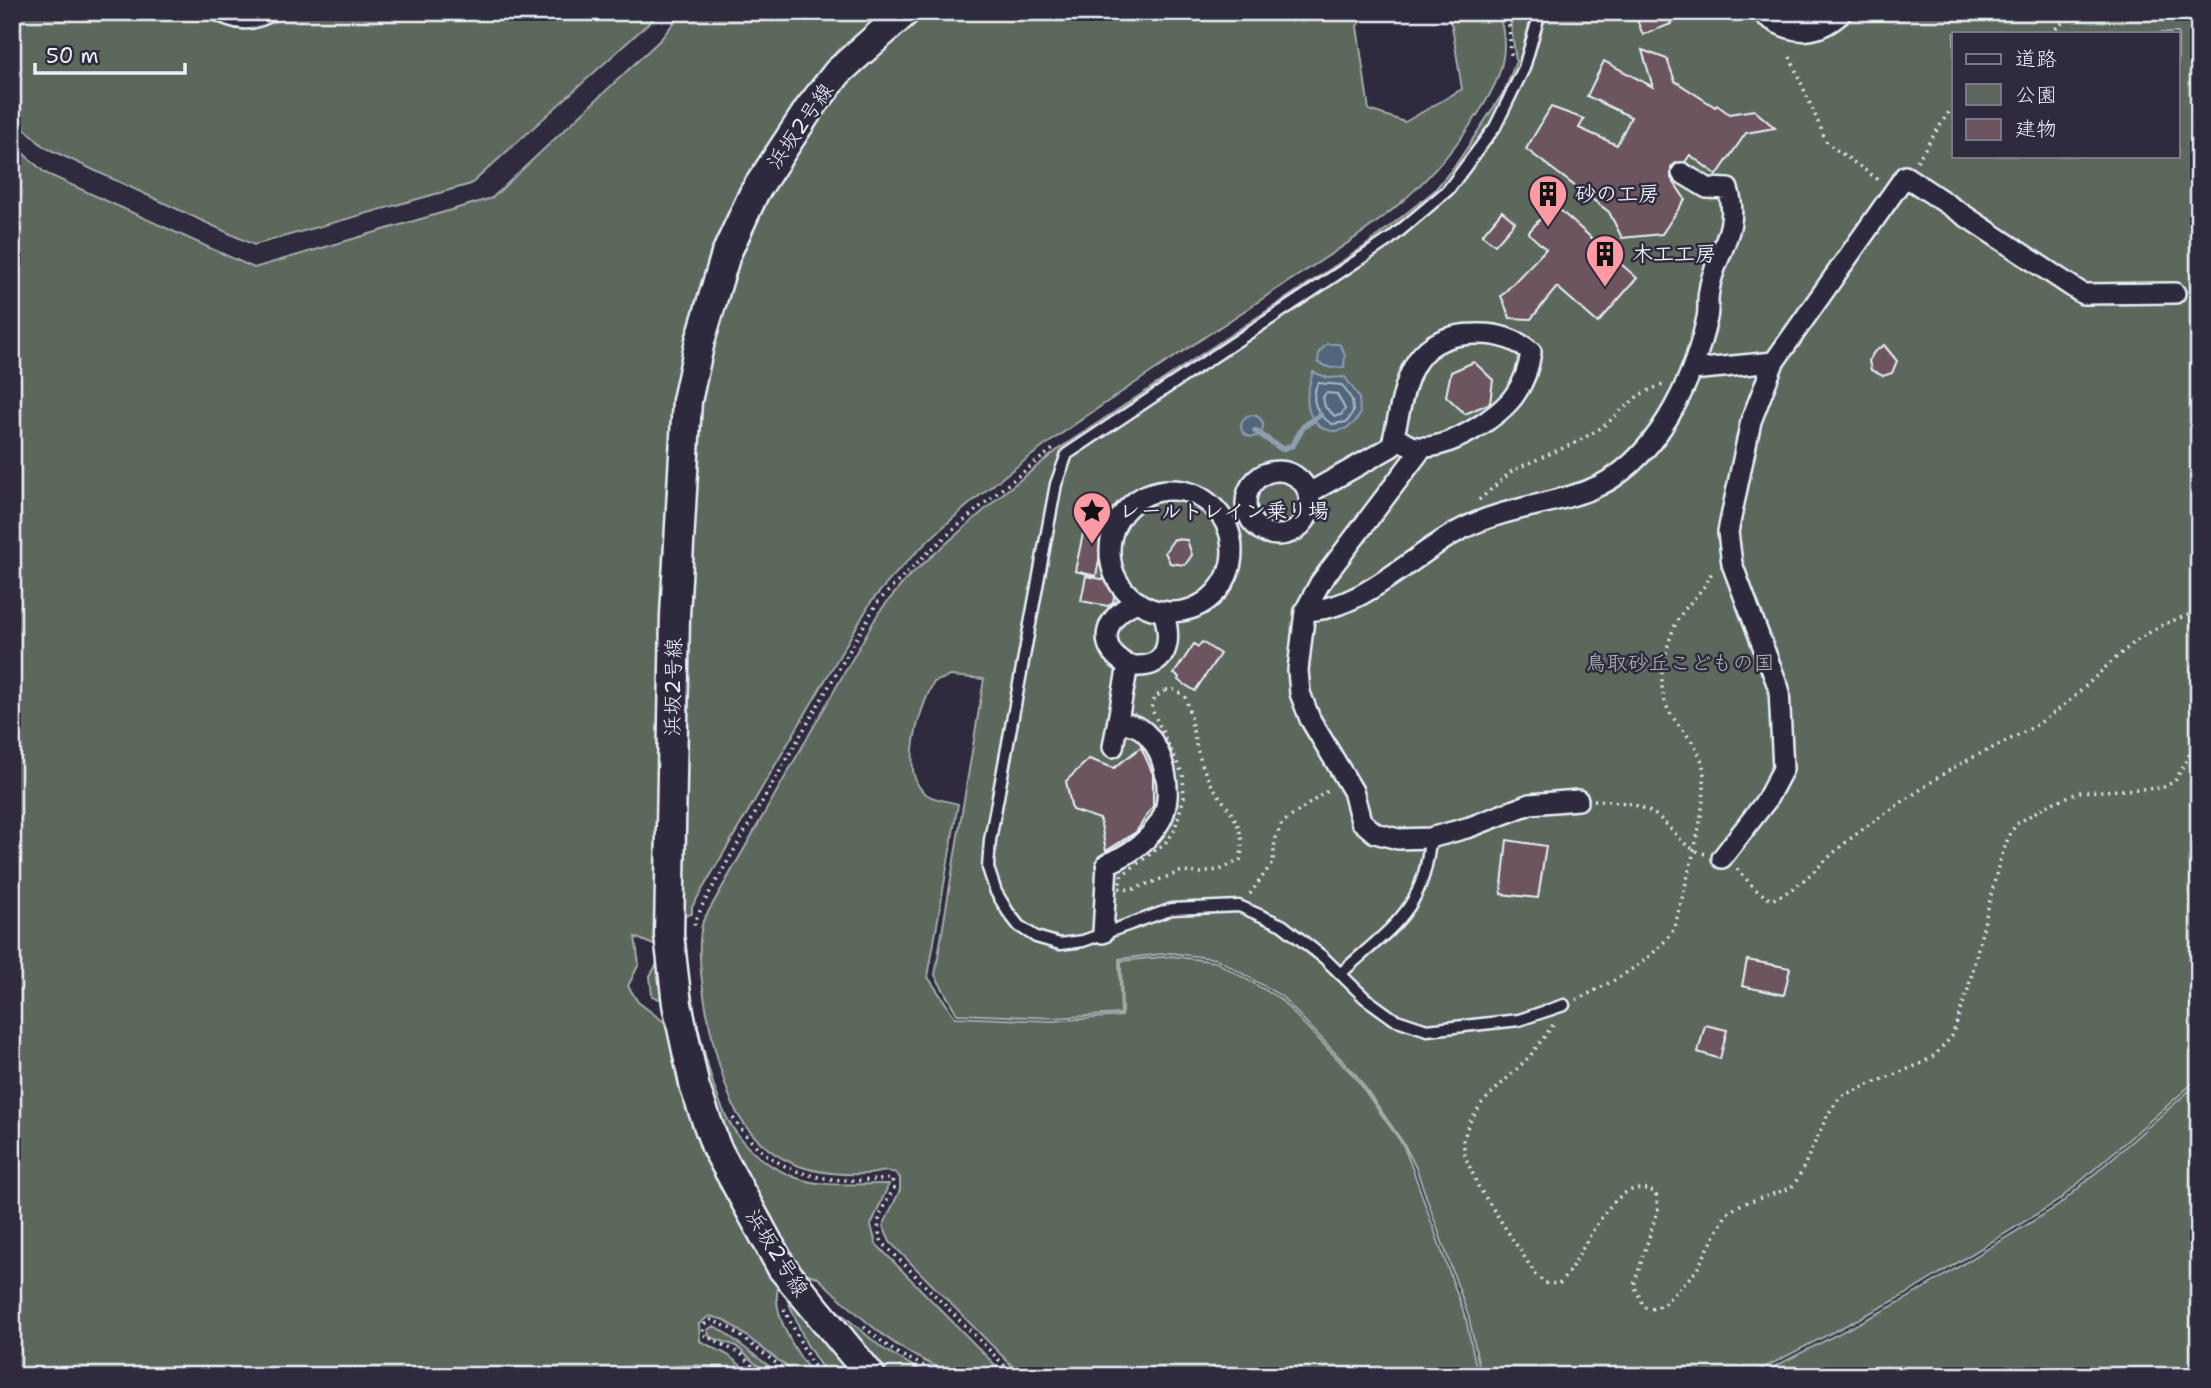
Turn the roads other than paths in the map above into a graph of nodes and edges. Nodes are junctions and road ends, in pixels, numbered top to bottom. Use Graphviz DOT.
graph roads {
  1 [pos="211,12"];
  2 [pos="277,12"];
  3 [pos="905,12"];
  4 [pos="1540,12"];
  5 [pos="1768,12"];
  6 [pos="1836,12"];
  7 [pos="1682,173"];
  8 [pos="2175,293"];
  9 [pos="1774,362"];
  10 [pos="1692,370"];
  11 [pos="1394,436"];
  12 [pos="1423,447"];
  13 [pos="1309,493"];
  14 [pos="1250,518"];
  15 [pos="1228,528"];
  16 [pos="1138,602"];
  17 [pos="1163,611"];
  18 [pos="1305,611"];
  19 [pos="1128,665"];
  20 [pos="1120,722"];
  21 [pos="1113,747"];
  22 [pos="1578,800"];
  23 [pos="1430,838"];
  24 [pos="1722,858"];
  25 [pos="1103,933"];
  26 [pos="1340,974"];
  27 [pos="1564,1006"];
  28 [pos="871,1376"];
  1 -- 2 [label="lane"];
  3 -- 28 [label="street, 浜坂2号線"];
  4 -- 25 [label="lane"];
  5 -- 6 [label="street"];
  7 -- 10 [label="street"];
  8 -- 9 [label="street"];
  9 -- 10 [label="street"];
  9 -- 24 [label="street"];
  10 -- 18 [label="street"];
  11 -- 12 [label="street"];
  11 -- 12 [label="street"];
  11 -- 13 [label="street"];
  12 -- 18 [label="street"];
  13 -- 14 [label="street"];
  13 -- 14 [label="street"];
  14 -- 15 [label="street"];
  15 -- 16 [label="street"];
  15 -- 17 [label="street"];
  16 -- 17 [label="street"];
  16 -- 19 [label="street"];
  17 -- 19 [label="street"];
  18 -- 23 [label="street"];
  19 -- 20 [label="street"];
  20 -- 21 [label="street"];
  20 -- 25 [label="street"];
  22 -- 23 [label="street"];
  23 -- 26 [label="lane"];
  25 -- 26 [label="lane"];
  26 -- 27 [label="lane"];
}
